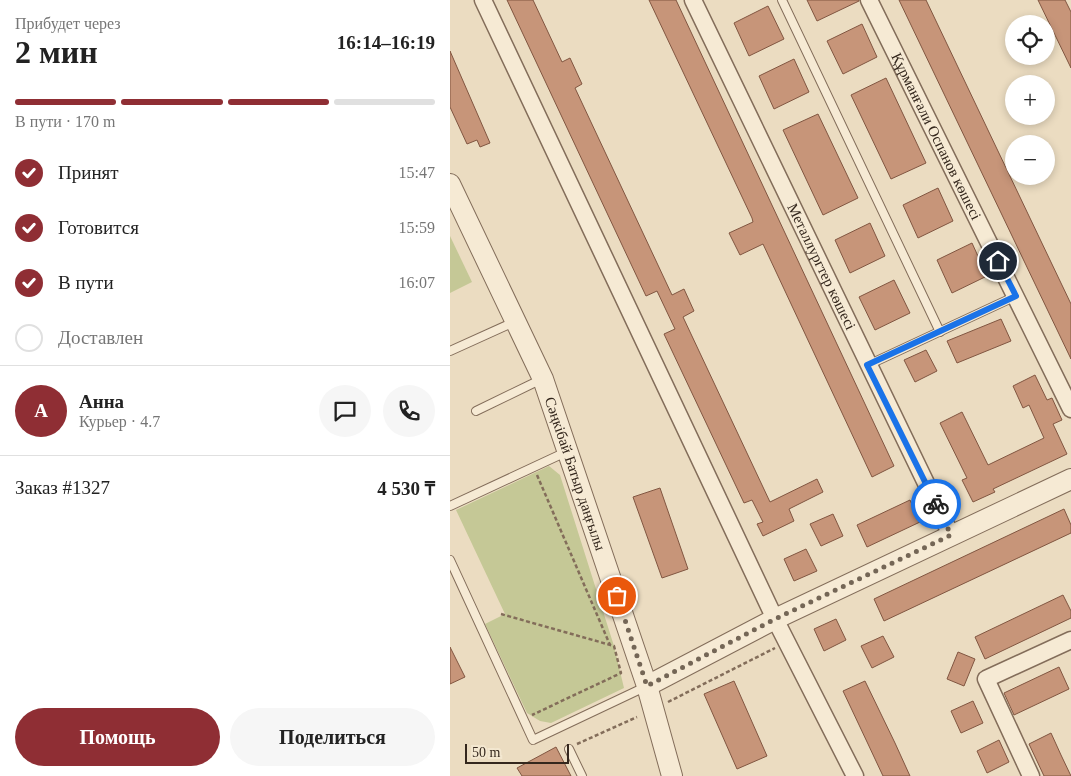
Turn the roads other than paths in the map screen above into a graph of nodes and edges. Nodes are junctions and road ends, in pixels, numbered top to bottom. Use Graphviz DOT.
graph roads {
  1 [pos="483,0"];
  2 [pos="693,0"];
  3 [pos="782,0"];
  4 [pos="870,0"];
  5 [pos="450,184"];
  6 [pos="1016,296"];
  7 [pos="516,321"];
  8 [pos="940,332"];
  9 [pos="450,350"];
  10 [pos="867,365"];
  11 [pos="542,379"];
  12 [pos="1071,409"];
  13 [pos="476,411"];
  14 [pos="568,451"];
  15 [pos="1071,479"];
  16 [pos="450,506"];
  17 [pos="951,535"];
  18 [pos="450,560"];
  19 [pos="775,619"];
  20 [pos="1071,640"];
  21 [pos="647,686"];
  22 [pos="569,749"];
  23 [pos="582,776"];
  24 [pos="672,776"];
  25 [pos="855,776"];
  26 [pos="1031,776"];
  1 -- 19 [label="street"];
  2 -- 10 [label="street, Металлургтер көшесі"];
  3 -- 8 [label="lane"];
  4 -- 6 [label="street, Құрманғали Оспанов көшесі"];
  5 -- 7 [label="street, Сәңкібай Батыр даңғылы"];
  6 -- 8 [label="lane"];
  6 -- 12 [label="street, Құрманғали Оспанов көшесі"];
  7 -- 9 [label="lane"];
  7 -- 11 [label="street, Сәңкібай Батыр даңғылы"];
  8 -- 10 [label="lane"];
  10 -- 17 [label="street, Металлургтер көшесі"];
  11 -- 13 [label="lane"];
  11 -- 14 [label="street, Сәңкібай Батыр даңғылы"];
  14 -- 16 [label="lane"];
  14 -- 21 [label="street, Сәңкібай Батыр даңғылы"];
  15 -- 17 [label="street"];
  17 -- 19 [label="street"];
  18 -- 21 [label="lane"];
  19 -- 21 [label="street"];
  19 -- 25 [label="street"];
  20 -- 26 [label="street"];
  21 -- 24 [label="street, Сәңкібай Батыр даңғылы"];
  22 -- 23 [label="lane"];
}
